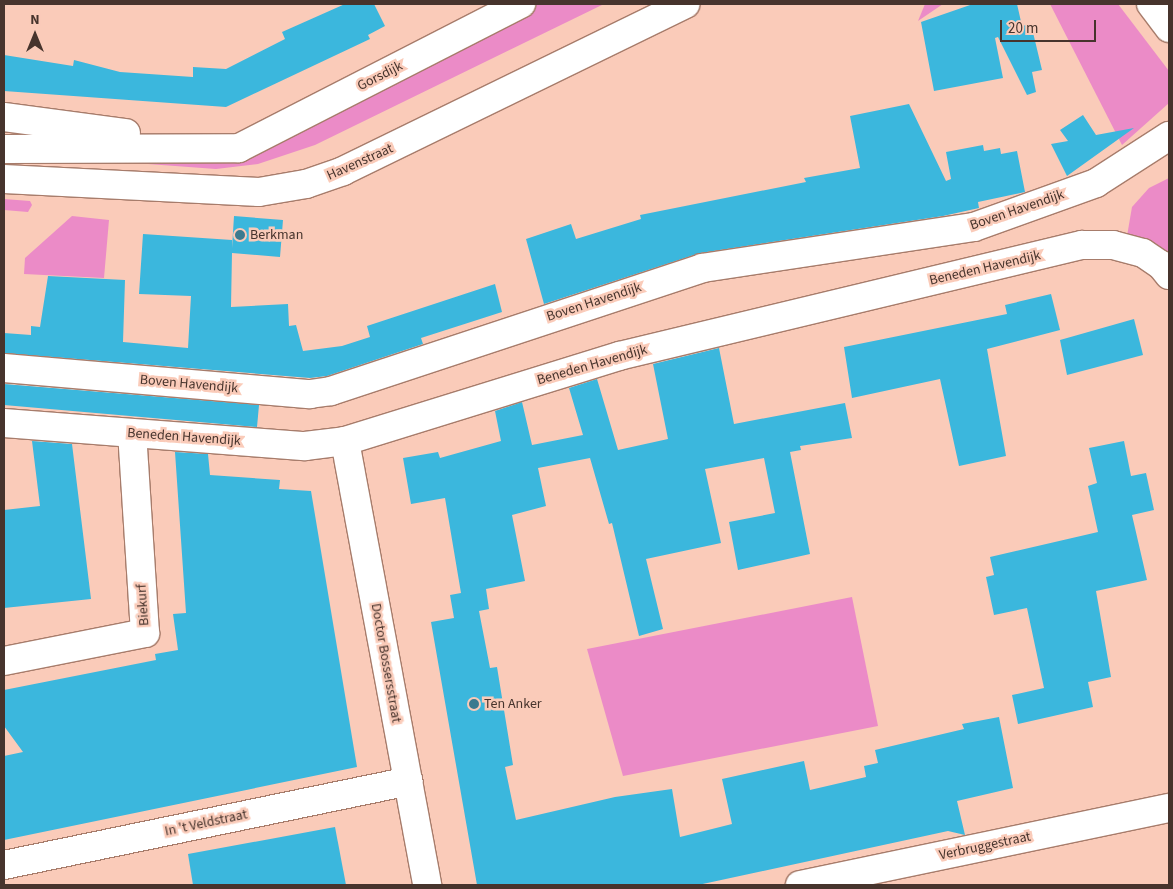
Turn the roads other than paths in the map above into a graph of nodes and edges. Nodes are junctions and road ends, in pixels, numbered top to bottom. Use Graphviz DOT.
graph roads {
  1 [pos="521,4"];
  2 [pos="685,4"];
  3 [pos="1151,4"];
  4 [pos="1169,28"];
  5 [pos="4,117"];
  6 [pos="1169,136"];
  7 [pos="239,148"];
  8 [pos="4,149"];
  9 [pos="4,179"];
  10 [pos="1169,274"];
  11 [pos="4,368"];
  12 [pos="4,423"];
  13 [pos="132,433"];
  14 [pos="345,440"];
  15 [pos="4,661"];
  16 [pos="408,781"];
  17 [pos="1169,808"];
  18 [pos="4,865"];
  19 [pos="852,880"];
  20 [pos="427,885"];
  21 [pos="800,885"];
  1 -- 7 [label="street, Gorsdijk"];
  2 -- 9 [label="street, Havenstraat"];
  3 -- 4 [label="street"];
  5 -- 7 [label="street"];
  6 -- 11 [label="street, Boven Havendijk"];
  7 -- 8 [label="street, Gorsdijk"];
  10 -- 14 [label="street, Beneden Havendijk"];
  12 -- 13 [label="street, Beneden Havendijk"];
  13 -- 14 [label="street, Beneden Havendijk"];
  13 -- 15 [label="street, Biekurf"];
  14 -- 16 [label="street, Doctor Bossersstraat"];
  16 -- 18 [label="street, In 't Veldstraat"];
  16 -- 20 [label="street, Doctor Bossersstraat"];
  17 -- 19 [label="street, Verbruggestraat"];
  19 -- 21 [label="street, Verbruggestraat"];
}
